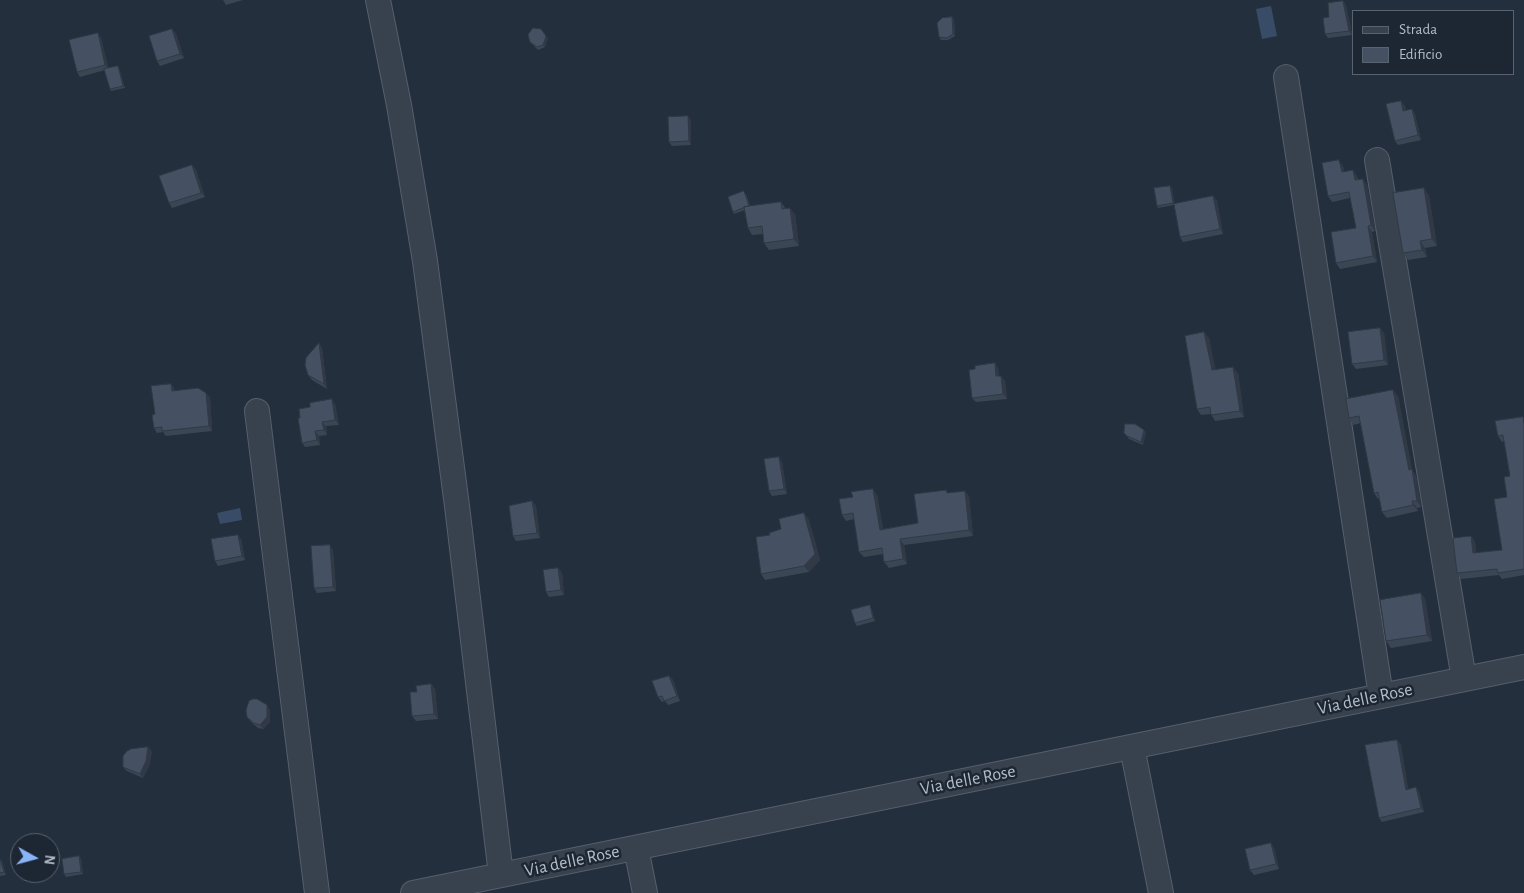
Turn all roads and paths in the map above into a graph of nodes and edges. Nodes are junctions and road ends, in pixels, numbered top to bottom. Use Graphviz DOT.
graph roads {
  1 [pos="378,0"];
  2 [pos="1286,77"];
  3 [pos="1377,160"];
  4 [pos="257,411"];
  5 [pos="1524,667"];
  6 [pos="1464,679"];
  7 [pos="1381,696"];
  8 [pos="1132,747"];
  9 [pos="636,848"];
  10 [pos="501,875"];
  11 [pos="317,893"];
  12 [pos="413,893"];
  13 [pos="645,893"];
  14 [pos="1161,893"];
  1 -- 10 [label="street"];
  2 -- 7 [label="street"];
  3 -- 6 [label="street"];
  4 -- 11 [label="street"];
  5 -- 6 [label="street, Via delle Rose"];
  6 -- 7 [label="street, Via delle Rose"];
  7 -- 8 [label="street, Via delle Rose"];
  8 -- 9 [label="street, Via delle Rose"];
  8 -- 14 [label="street"];
  9 -- 10 [label="street, Via delle Rose"];
  9 -- 13 [label="street"];
  10 -- 12 [label="street, Via delle Rose"];
}
